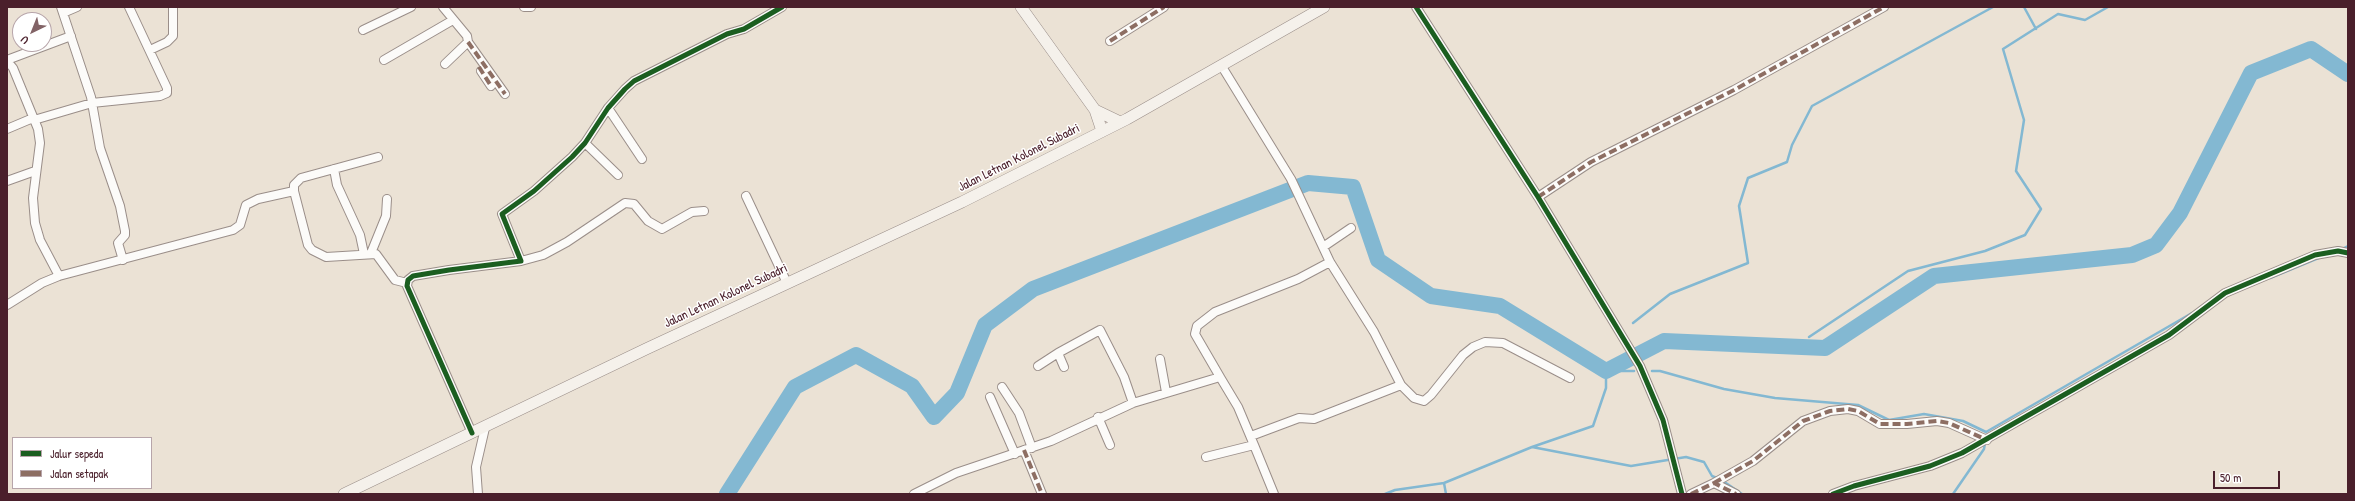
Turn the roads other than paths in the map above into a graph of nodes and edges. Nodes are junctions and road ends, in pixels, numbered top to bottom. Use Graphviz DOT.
graph roads {
  1 [pos="77,7"];
  2 [pos="129,7"];
  3 [pos="173,7"];
  4 [pos="411,7"];
  5 [pos="443,7"];
  6 [pos="524,7"];
  7 [pos="531,7"];
  8 [pos="782,7"];
  9 [pos="1022,7"];
  10 [pos="1164,7"];
  11 [pos="1324,7"];
  12 [pos="1416,7"];
  13 [pos="1884,7"];
  14 [pos="62,10"];
  15 [pos="453,20"];
  16 [pos="363,30"];
  17 [pos="71,36"];
  18 [pos="1110,41"];
  19 [pos="466,43"];
  20 [pos="150,50"];
  21 [pos="7,60"];
  22 [pos="384,60"];
  23 [pos="445,64"];
  24 [pos="1221,65"];
  25 [pos="10,69"];
  26 [pos="491,86"];
  27 [pos="505,94"];
  28 [pos="92,103"];
  29 [pos="608,108"];
  30 [pos="1095,110"];
  31 [pos="34,119"];
  32 [pos="1120,122"];
  33 [pos="7,129"];
  34 [pos="1102,131"];
  35 [pos="585,143"];
  36 [pos="378,157"];
  37 [pos="642,159"];
  38 [pos="334,169"];
  39 [pos="35,170"];
  40 [pos="618,175"];
  41 [pos="7,181"];
  42 [pos="294,190"];
  43 [pos="746,196"];
  44 [pos="1538,197"];
  45 [pos="387,199"];
  46 [pos="704,211"];
  47 [pos="1351,228"];
  48 [pos="1323,247"];
  49 [pos="367,253"];
  50 [pos="2348,253"];
  51 [pos="122,260"];
  52 [pos="521,261"];
  53 [pos="1330,262"];
  54 [pos="59,276"];
  55 [pos="788,283"];
  56 [pos="407,284"];
  57 [pos="7,305"];
  58 [pos="1058,354"];
  59 [pos="1160,359"];
  60 [pos="1038,366"];
  61 [pos="1064,367"];
  62 [pos="1220,377"];
  63 [pos="1570,378"];
  64 [pos="1401,385"];
  65 [pos="1002,387"];
  66 [pos="1166,392"];
  67 [pos="990,397"];
  68 [pos="1133,403"];
  69 [pos="1098,417"];
  70 [pos="485,428"];
  71 [pos="472,433"];
  72 [pos="1251,436"];
  73 [pos="1987,440"];
  74 [pos="1110,445"];
  75 [pos="1254,445"];
  76 [pos="1028,449"];
  77 [pos="1015,454"];
  78 [pos="1206,457"];
  79 [pos="1714,483"];
  80 [pos="344,494"];
  81 [pos="478,494"];
  82 [pos="914,494"];
  83 [pos="1042,494"];
  84 [pos="1274,494"];
  85 [pos="1682,494"];
  86 [pos="1691,494"];
  87 [pos="1736,494"];
  88 [pos="1833,494"];
  1 -- 14 [label="street"];
  2 -- 20 [label="street"];
  3 -- 20 [label="street"];
  4 -- 16 [label="street"];
  5 -- 15 [label="street"];
  6 -- 7 [label="street"];
  8 -- 29 [label="street"];
  9 -- 30 [label="main road"];
  10 -- 18 [label="street"];
  11 -- 24 [label="main road, Jalan Letnan Kolonel Subadri"];
  12 -- 44 [label="street"];
  13 -- 44 [label="street"];
  14 -- 17 [label="street"];
  15 -- 19 [label="street"];
  15 -- 22 [label="street"];
  17 -- 21 [label="street"];
  17 -- 28 [label="street"];
  19 -- 23 [label="street"];
  19 -- 26 [label="street"];
  19 -- 27 [label="street"];
  20 -- 28 [label="street"];
  21 -- 25 [label="street"];
  24 -- 32 [label="main road, Jalan Letnan Kolonel Subadri"];
  24 -- 48 [label="street"];
  25 -- 31 [label="street"];
  28 -- 31 [label="street"];
  28 -- 51 [label="street"];
  29 -- 35 [label="street"];
  29 -- 37 [label="street"];
  30 -- 32 [label="main road"];
  30 -- 34 [label="main road"];
  31 -- 33 [label="street"];
  31 -- 39 [label="street"];
  32 -- 34 [label="main road, Jalan Letnan Kolonel Subadri"];
  34 -- 55 [label="main road, Jalan Letnan Kolonel Subadri"];
  35 -- 40 [label="street"];
  35 -- 52 [label="street"];
  36 -- 38 [label="street"];
  38 -- 42 [label="street"];
  38 -- 49 [label="street"];
  39 -- 41 [label="street"];
  39 -- 54 [label="street"];
  42 -- 49 [label="street"];
  42 -- 51 [label="street"];
  43 -- 55 [label="street"];
  44 -- 85 [label="street"];
  45 -- 49 [label="street"];
  46 -- 52 [label="street"];
  47 -- 48 [label="street"];
  48 -- 53 [label="street"];
  49 -- 56 [label="street"];
  50 -- 73 [label="street"];
  51 -- 54 [label="street"];
  52 -- 56 [label="street"];
  53 -- 62 [label="street"];
  53 -- 64 [label="street"];
  54 -- 57 [label="street"];
  55 -- 70 [label="main road, Jalan Letnan Kolonel Subadri"];
  56 -- 71 [label="street"];
  58 -- 60 [label="street"];
  58 -- 61 [label="street"];
  58 -- 68 [label="street"];
  59 -- 66 [label="street"];
  62 -- 66 [label="street"];
  62 -- 72 [label="street"];
  63 -- 64 [label="street"];
  64 -- 72 [label="street"];
  65 -- 76 [label="street"];
  66 -- 68 [label="street"];
  67 -- 77 [label="street"];
  68 -- 69 [label="street"];
  69 -- 74 [label="street"];
  69 -- 76 [label="street"];
  70 -- 71 [label="main road, Jalan Letnan Kolonel Subadri"];
  70 -- 81 [label="street"];
  71 -- 80 [label="main road, Jalan Letnan Kolonel Subadri"];
  72 -- 75 [label="street"];
  73 -- 79 [label="street"];
  73 -- 88 [label="street"];
  75 -- 78 [label="street"];
  75 -- 84 [label="street"];
  76 -- 77 [label="street"];
  76 -- 83 [label="street"];
  77 -- 82 [label="street"];
  79 -- 86 [label="street"];
  79 -- 87 [label="street"];
}
